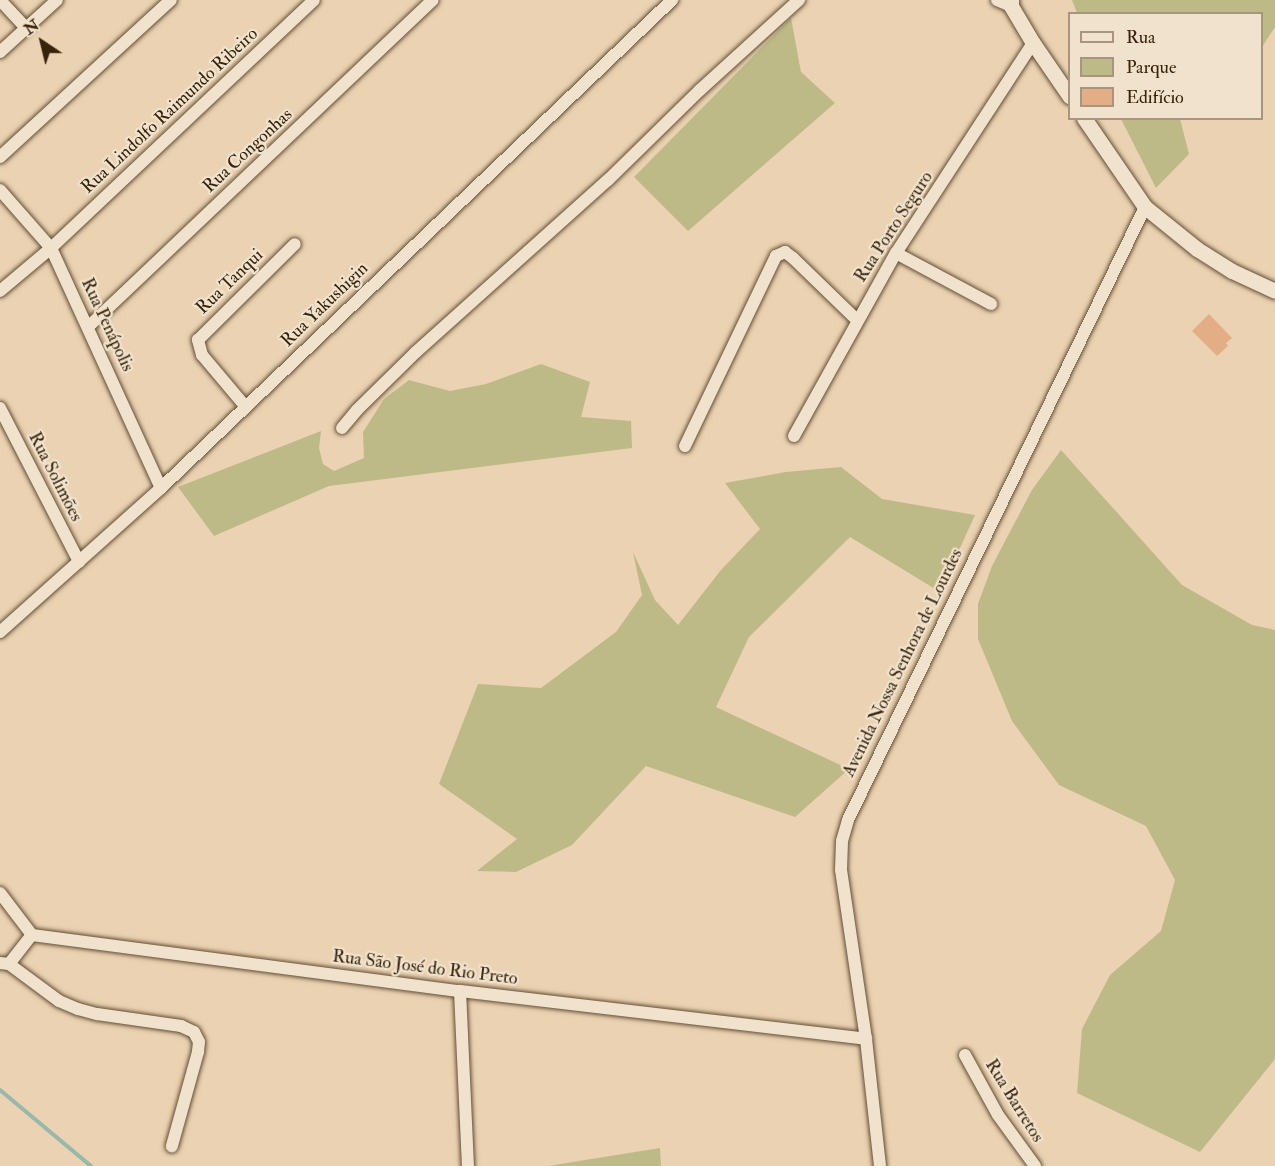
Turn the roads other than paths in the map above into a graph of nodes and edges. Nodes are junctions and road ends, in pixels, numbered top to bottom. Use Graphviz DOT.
graph roads {
  1 [pos="0,0"];
  2 [pos="57,0"];
  3 [pos="171,0"];
  4 [pos="314,0"];
  5 [pos="432,0"];
  6 [pos="672,0"];
  7 [pos="799,0"];
  8 [pos="1006,2"];
  9 [pos="26,28"];
  10 [pos="1033,43"];
  11 [pos="0,52"];
  12 [pos="1068,94"];
  13 [pos="1085,120"];
  14 [pos="0,157"];
  15 [pos="0,190"];
  16 [pos="1144,207"];
  17 [pos="296,244"];
  18 [pos="51,248"];
  19 [pos="896,253"];
  20 [pos="0,291"];
  21 [pos="1275,291"];
  22 [pos="991,304"];
  23 [pos="857,320"];
  24 [pos="88,327"];
  25 [pos="245,406"];
  26 [pos="0,408"];
  27 [pos="342,428"];
  28 [pos="794,436"];
  29 [pos="685,446"];
  30 [pos="161,488"];
  31 [pos="79,562"];
  32 [pos="0,632"];
  33 [pos="0,893"];
  34 [pos="32,935"];
  35 [pos="5,963"];
  36 [pos="460,991"];
  37 [pos="866,1039"];
  38 [pos="964,1055"];
  39 [pos="172,1146"];
  40 [pos="468,1166"];
  41 [pos="880,1166"];
  42 [pos="1035,1166"];
  1 -- 9 [label="street"];
  2 -- 9 [label="street"];
  3 -- 14 [label="street"];
  4 -- 18 [label="street, Rua Lindolfo Raimundo Ribeiro"];
  5 -- 24 [label="street, Rua Congonhas"];
  6 -- 25 [label="street, Rua Yakushigin"];
  7 -- 27 [label="street"];
  8 -- 10 [label="street"];
  9 -- 11 [label="street"];
  10 -- 12 [label="street"];
  10 -- 19 [label="street, Rua Porto Seguro"];
  13 -- 16 [label="street"];
  15 -- 18 [label="street, Rua Penápolis"];
  16 -- 21 [label="street"];
  16 -- 37 [label="street, Avenida Nossa Senhora de Lourdes"];
  17 -- 25 [label="street, Rua Tanqui"];
  18 -- 20 [label="street, Rua Lindolfo Raimundo Ribeiro"];
  18 -- 24 [label="street, Rua Penápolis"];
  19 -- 22 [label="street"];
  19 -- 23 [label="street, Rua Porto Seguro"];
  23 -- 28 [label="street, Rua Porto Seguro"];
  23 -- 29 [label="street"];
  24 -- 30 [label="street, Rua Penápolis"];
  25 -- 30 [label="street, Rua Yakushigin"];
  26 -- 31 [label="street, Rua Solimões"];
  30 -- 31 [label="street, Rua Yakushigin"];
  31 -- 32 [label="street, Rua Yakushigin"];
  33 -- 34 [label="street"];
  34 -- 35 [label="street"];
  34 -- 36 [label="street, Rua São José do Rio Preto"];
  35 -- 39 [label="street"];
  36 -- 37 [label="street, Rua São José do Rio Preto"];
  36 -- 40 [label="street"];
  37 -- 41 [label="street, Avenida Nossa Senhora de Lourdes"];
  38 -- 42 [label="street, Rua Barretos"];
}
